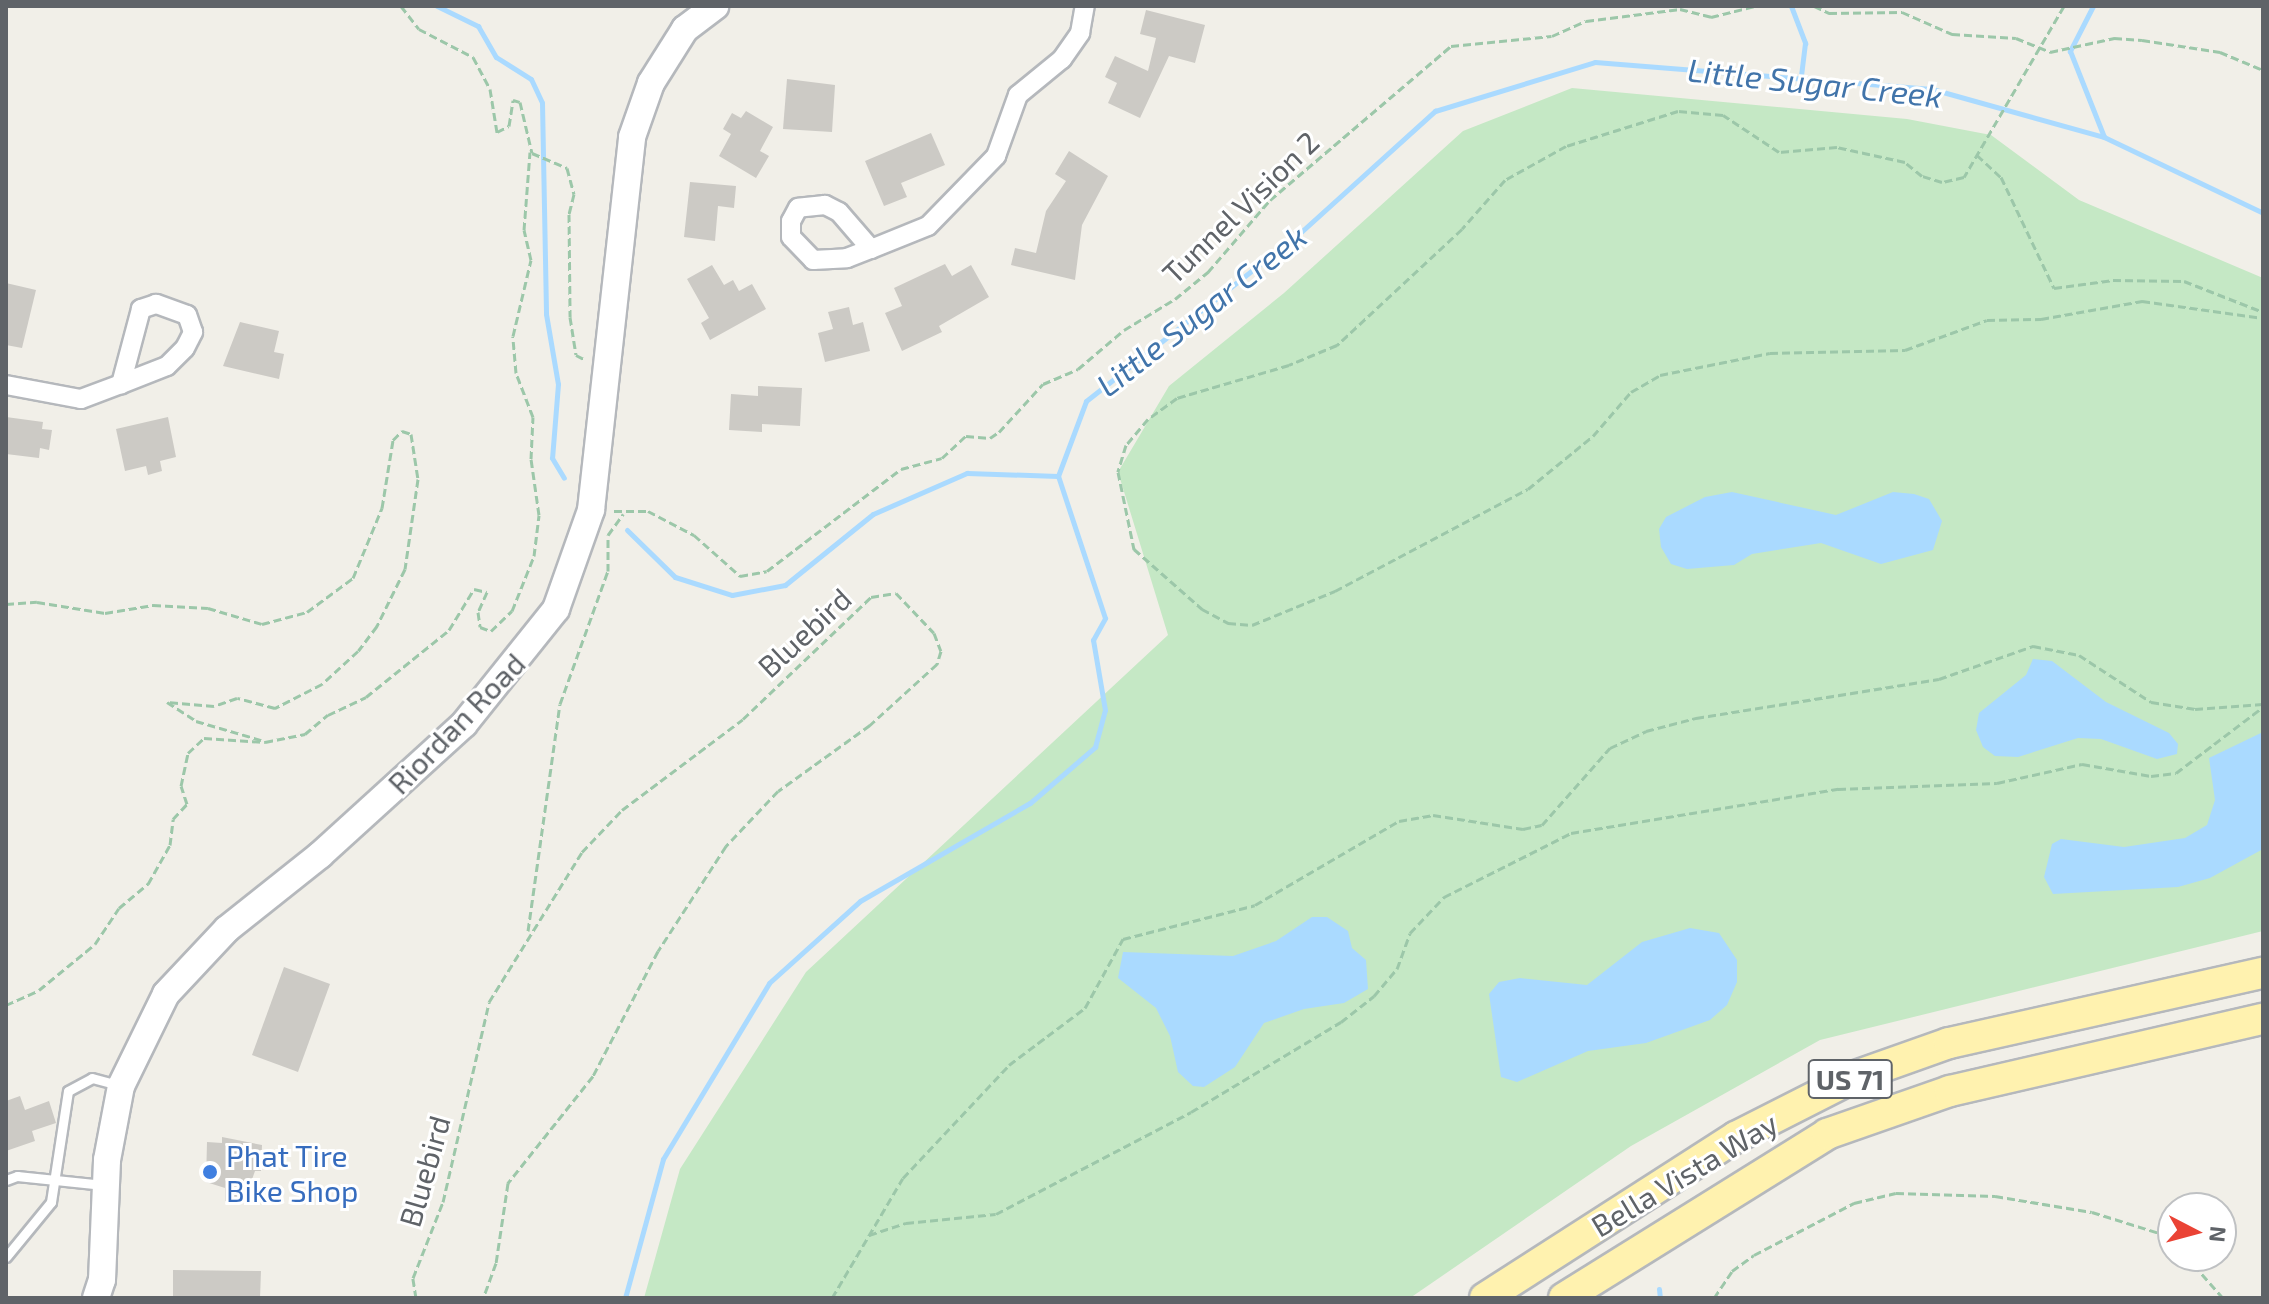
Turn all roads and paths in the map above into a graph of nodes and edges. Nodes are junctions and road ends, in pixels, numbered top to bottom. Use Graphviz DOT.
graph roads {
  1 [pos="401,6"];
  2 [pos="715,6"];
  3 [pos="1085,6"];
  4 [pos="1755,6"];
  5 [pos="1814,6"];
  6 [pos="2064,6"];
  7 [pos="2040,49"];
  8 [pos="2263,70"];
  9 [pos="530,148"];
  10 [pos="1977,154"];
  11 [pos="871,249"];
  12 [pos="2263,312"];
  13 [pos="2263,318"];
  14 [pos="607,363"];
  15 [pos="121,384"];
  16 [pos="6,385"];
  17 [pos="610,507"];
  18 [pos="625,512"];
  19 [pos="6,604"];
  20 [pos="2263,705"];
  21 [pos="265,742"];
  22 [pos="527,934"];
  23 [pos="2263,973"];
  24 [pos="6,1005"];
  25 [pos="2263,1019"];
  26 [pos="121,1086"];
  27 [pos="6,1180"];
  28 [pos="55,1180"];
  29 [pos="104,1185"];
  30 [pos="2157,1232"];
  31 [pos="869,1235"];
  32 [pos="6,1257"];
  33 [pos="2200,1272"];
  34 [pos="102,1292"];
  35 [pos="415,1298"];
  36 [pos="483,1298"];
  37 [pos="832,1298"];
  38 [pos="1485,1298"];
  39 [pos="1564,1298"];
  40 [pos="1714,1298"];
  41 [pos="2223,1298"];
  1 -- 9 [label="path"];
  2 -- 14 [label="street, Riordan Road"];
  3 -- 11 [label="street"];
  4 -- 18 [label="path, Tunnel Vision 2"];
  5 -- 7 [label="path"];
  6 -- 7 [label="path"];
  7 -- 8 [label="path"];
  7 -- 10 [label="path"];
  9 -- 14 [label="path"];
  9 -- 21 [label="path"];
  10 -- 12 [label="path"];
  10 -- 13 [label="path"];
  14 -- 26 [label="street, Riordan Road"];
  15 -- 15 [label="street"];
  15 -- 16 [label="street"];
  17 -- 18 [label="path, Tunnel Vision 2"];
  18 -- 22 [label="path"];
  19 -- 21 [label="path"];
  20 -- 31 [label="path"];
  20 -- 31 [label="path"];
  21 -- 24 [label="path"];
  22 -- 35 [label="path, Bluebird"];
  22 -- 36 [label="path, Bluebird"];
  23 -- 38 [label="main road, Bella Vista Way / US 71"];
  25 -- 39 [label="main road, Bella Vista Way / US 71"];
  26 -- 28 [label="lane"];
  26 -- 29 [label="street, Riordan Road"];
  27 -- 28 [label="lane"];
  28 -- 29 [label="lane"];
  28 -- 32 [label="lane"];
  29 -- 34 [label="street, Riordan Road"];
  30 -- 40 [label="path"];
  31 -- 37 [label="path"];
  33 -- 41 [label="path"];
}
